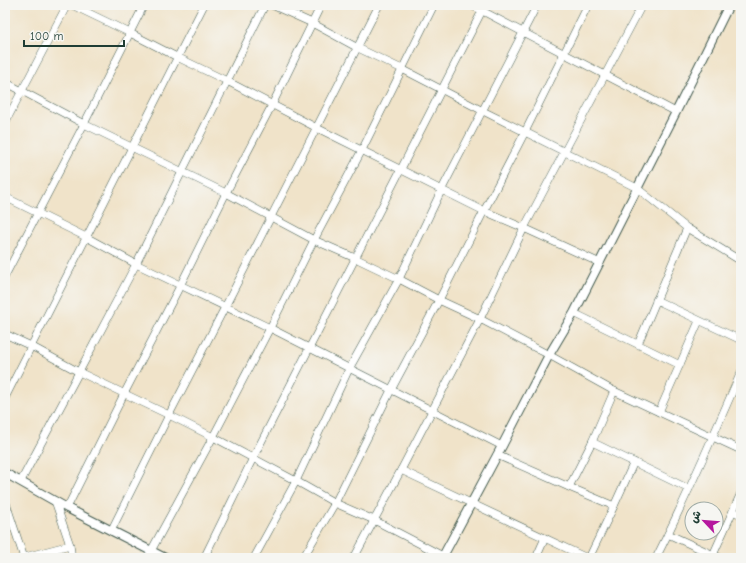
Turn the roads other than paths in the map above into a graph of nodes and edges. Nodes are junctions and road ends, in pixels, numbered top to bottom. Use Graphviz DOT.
graph roads {
  1 [pos="67,5"];
  2 [pos="72,5"];
  3 [pos="144,5"];
  4 [pos="204,5"];
  5 [pos="265,5"];
  6 [pos="272,5"];
  7 [pos="321,5"];
  8 [pos="380,5"];
  9 [pos="434,5"];
  10 [pos="472,5"];
  11 [pos="537,5"];
  12 [pos="588,5"];
  13 [pos="642,5"];
  14 [pos="728,5"];
  15 [pos="484,8"];
  16 [pos="312,23"];
  17 [pos="523,32"];
  18 [pos="130,33"];
  19 [pos="358,48"];
  20 [pos="565,53"];
  21 [pos="177,57"];
  22 [pos="402,69"];
  23 [pos="606,76"];
  24 [pos="227,81"];
  25 [pos="5,82"];
  26 [pos="22,90"];
  27 [pos="441,90"];
  28 [pos="272,105"];
  29 [pos="483,111"];
  30 [pos="676,112"];
  31 [pos="5,123"];
  32 [pos="84,124"];
  33 [pos="317,128"];
  34 [pos="525,132"];
  35 [pos="132,147"];
  36 [pos="362,150"];
  37 [pos="564,151"];
  38 [pos="401,169"];
  39 [pos="182,171"];
  40 [pos="637,188"];
  41 [pos="442,189"];
  42 [pos="226,193"];
  43 [pos="5,197"];
  44 [pos="484,210"];
  45 [pos="38,213"];
  46 [pos="271,218"];
  47 [pos="524,228"];
  48 [pos="687,228"];
  49 [pos="86,237"];
  50 [pos="314,240"];
  51 [pos="355,258"];
  52 [pos="741,261"];
  53 [pos="600,263"];
  54 [pos="136,264"];
  55 [pos="5,276"];
  56 [pos="399,279"];
  57 [pos="180,286"];
  58 [pos="439,300"];
  59 [pos="656,300"];
  60 [pos="225,307"];
  61 [pos="574,314"];
  62 [pos="480,319"];
  63 [pos="699,321"];
  64 [pos="270,328"];
  65 [pos="5,334"];
  66 [pos="741,340"];
  67 [pos="638,344"];
  68 [pos="30,346"];
  69 [pos="309,348"];
  70 [pos="549,355"];
  71 [pos="680,365"];
  72 [pos="349,369"];
  73 [pos="79,372"];
  74 [pos="741,372"];
  75 [pos="734,388"];
  76 [pos="391,390"];
  77 [pos="614,391"];
  78 [pos="741,391"];
  79 [pos="124,394"];
  80 [pos="5,398"];
  81 [pos="432,411"];
  82 [pos="659,412"];
  83 [pos="168,415"];
  84 [pos="213,437"];
  85 [pos="713,437"];
  86 [pos="592,442"];
  87 [pos="502,446"];
  88 [pos="741,450"];
  89 [pos="497,454"];
  90 [pos="253,458"];
  91 [pos="634,462"];
  92 [pos="401,470"];
  93 [pos="5,473"];
  94 [pos="21,481"];
  95 [pos="296,481"];
  96 [pos="569,487"];
  97 [pos="689,489"];
  98 [pos="741,493"];
  99 [pos="5,500"];
  100 [pos="56,501"];
  101 [pos="335,503"];
  102 [pos="471,504"];
  103 [pos="614,506"];
  104 [pos="67,508"];
  105 [pos="733,511"];
  106 [pos="741,515"];
  107 [pos="374,520"];
  108 [pos="111,531"];
  109 [pos="668,534"];
  110 [pos="545,538"];
  111 [pos="70,546"];
  112 [pos="150,554"];
  113 [pos="716,556"];
  114 [pos="442,557"];
  115 [pos="23,558"];
  116 [pos="72,558"];
  117 [pos="165,558"];
  118 [pos="204,558"];
  119 [pos="254,558"];
  120 [pos="303,558"];
  121 [pos="354,558"];
  122 [pos="536,558"];
  123 [pos="588,558"];
  124 [pos="656,558"];
  1 -- 26 [label="street"];
  2 -- 18 [label="street"];
  3 -- 18 [label="street"];
  4 -- 21 [label="street"];
  5 -- 24 [label="street"];
  6 -- 16 [label="street"];
  7 -- 16 [label="street"];
  8 -- 19 [label="street"];
  9 -- 22 [label="street"];
  10 -- 15 [label="street"];
  11 -- 17 [label="street"];
  12 -- 20 [label="street"];
  13 -- 23 [label="street"];
  14 -- 30 [label="street"];
  15 -- 17 [label="street"];
  15 -- 27 [label="street"];
  16 -- 19 [label="street"];
  16 -- 28 [label="street"];
  17 -- 20 [label="street"];
  17 -- 29 [label="street"];
  18 -- 21 [label="street"];
  18 -- 32 [label="street"];
  19 -- 22 [label="street"];
  19 -- 33 [label="street"];
  20 -- 23 [label="street"];
  20 -- 34 [label="street"];
  21 -- 24 [label="street"];
  21 -- 35 [label="street"];
  22 -- 27 [label="street"];
  22 -- 36 [label="street"];
  23 -- 30 [label="street"];
  23 -- 37 [label="street"];
  24 -- 28 [label="street"];
  24 -- 39 [label="street"];
  25 -- 26 [label="street"];
  26 -- 31 [label="street"];
  26 -- 32 [label="street"];
  27 -- 29 [label="street"];
  27 -- 38 [label="street"];
  28 -- 33 [label="street"];
  28 -- 42 [label="street"];
  29 -- 34 [label="street"];
  29 -- 41 [label="street"];
  30 -- 40 [label="street"];
  32 -- 35 [label="street"];
  32 -- 45 [label="street"];
  33 -- 36 [label="street"];
  33 -- 46 [label="street"];
  34 -- 37 [label="street"];
  34 -- 44 [label="street"];
  35 -- 39 [label="street"];
  35 -- 49 [label="street"];
  36 -- 38 [label="street"];
  36 -- 50 [label="street"];
  37 -- 40 [label="street"];
  37 -- 47 [label="street"];
  38 -- 41 [label="street"];
  38 -- 51 [label="street"];
  39 -- 42 [label="street"];
  39 -- 54 [label="street"];
  40 -- 48 [label="street"];
  40 -- 53 [label="street"];
  41 -- 44 [label="street"];
  41 -- 56 [label="street"];
  42 -- 46 [label="street"];
  42 -- 57 [label="street"];
  43 -- 45 [label="street"];
  44 -- 47 [label="street"];
  44 -- 58 [label="street"];
  45 -- 49 [label="street"];
  45 -- 55 [label="street"];
  46 -- 50 [label="street"];
  46 -- 60 [label="street"];
  47 -- 53 [label="street"];
  47 -- 62 [label="street"];
  48 -- 52 [label="street"];
  48 -- 59 [label="street"];
  49 -- 54 [label="street"];
  49 -- 68 [label="street"];
  50 -- 51 [label="street"];
  50 -- 64 [label="street"];
  51 -- 56 [label="street"];
  51 -- 69 [label="street"];
  53 -- 61 [label="street"];
  54 -- 57 [label="street"];
  54 -- 73 [label="street"];
  56 -- 58 [label="street"];
  56 -- 72 [label="street"];
  57 -- 60 [label="street"];
  57 -- 79 [label="street"];
  58 -- 62 [label="street"];
  58 -- 76 [label="street"];
  59 -- 63 [label="street"];
  59 -- 67 [label="street"];
  60 -- 64 [label="street"];
  60 -- 83 [label="street"];
  61 -- 67 [label="street"];
  61 -- 70 [label="street"];
  62 -- 70 [label="street"];
  62 -- 81 [label="street"];
  63 -- 66 [label="street"];
  63 -- 71 [label="street"];
  64 -- 69 [label="street"];
  64 -- 84 [label="street"];
  65 -- 68 [label="street"];
  67 -- 71 [label="street"];
  68 -- 73 [label="street"];
  68 -- 80 [label="street"];
  69 -- 72 [label="street"];
  69 -- 90 [label="street"];
  70 -- 77 [label="street"];
  70 -- 87 [label="street"];
  71 -- 82 [label="street"];
  72 -- 76 [label="street"];
  72 -- 95 [label="street"];
  73 -- 79 [label="street"];
  73 -- 94 [label="street"];
  74 -- 75 [label="street"];
  75 -- 78 [label="street"];
  75 -- 85 [label="street"];
  76 -- 81 [label="street"];
  76 -- 101 [label="street"];
  77 -- 82 [label="street"];
  77 -- 86 [label="street"];
  79 -- 83 [label="street"];
  79 -- 104 [label="street"];
  81 -- 87 [label="street"];
  81 -- 92 [label="street"];
  82 -- 85 [label="street"];
  83 -- 84 [label="street"];
  83 -- 108 [label="street"];
  84 -- 90 [label="street"];
  84 -- 112 [label="street"];
  85 -- 88 [label="street"];
  85 -- 97 [label="street"];
  86 -- 91 [label="street"];
  86 -- 96 [label="street"];
  87 -- 89 [label="street"];
  89 -- 96 [label="street"];
  89 -- 102 [label="street"];
  90 -- 95 [label="street"];
  90 -- 118 [label="street"];
  91 -- 97 [label="street"];
  91 -- 103 [label="street"];
  92 -- 102 [label="street"];
  92 -- 107 [label="street"];
  93 -- 94 [label="street"];
  94 -- 100 [label="street"];
  95 -- 101 [label="street"];
  95 -- 119 [label="street"];
  96 -- 103 [label="street"];
  97 -- 109 [label="street"];
  98 -- 105 [label="street"];
  99 -- 115 [label="street"];
  100 -- 104 [label="street"];
  100 -- 111 [label="street"];
  101 -- 107 [label="street"];
  101 -- 120 [label="street"];
  102 -- 110 [label="street"];
  102 -- 114 [label="street"];
  103 -- 123 [label="street"];
  104 -- 108 [label="street"];
  105 -- 106 [label="street"];
  105 -- 113 [label="street"];
  107 -- 114 [label="street"];
  107 -- 121 [label="street"];
  108 -- 112 [label="street"];
  109 -- 113 [label="street"];
  109 -- 124 [label="street"];
  110 -- 122 [label="street"];
  110 -- 123 [label="street"];
  111 -- 115 [label="street"];
  111 -- 116 [label="street"];
  112 -- 117 [label="street"];
}
